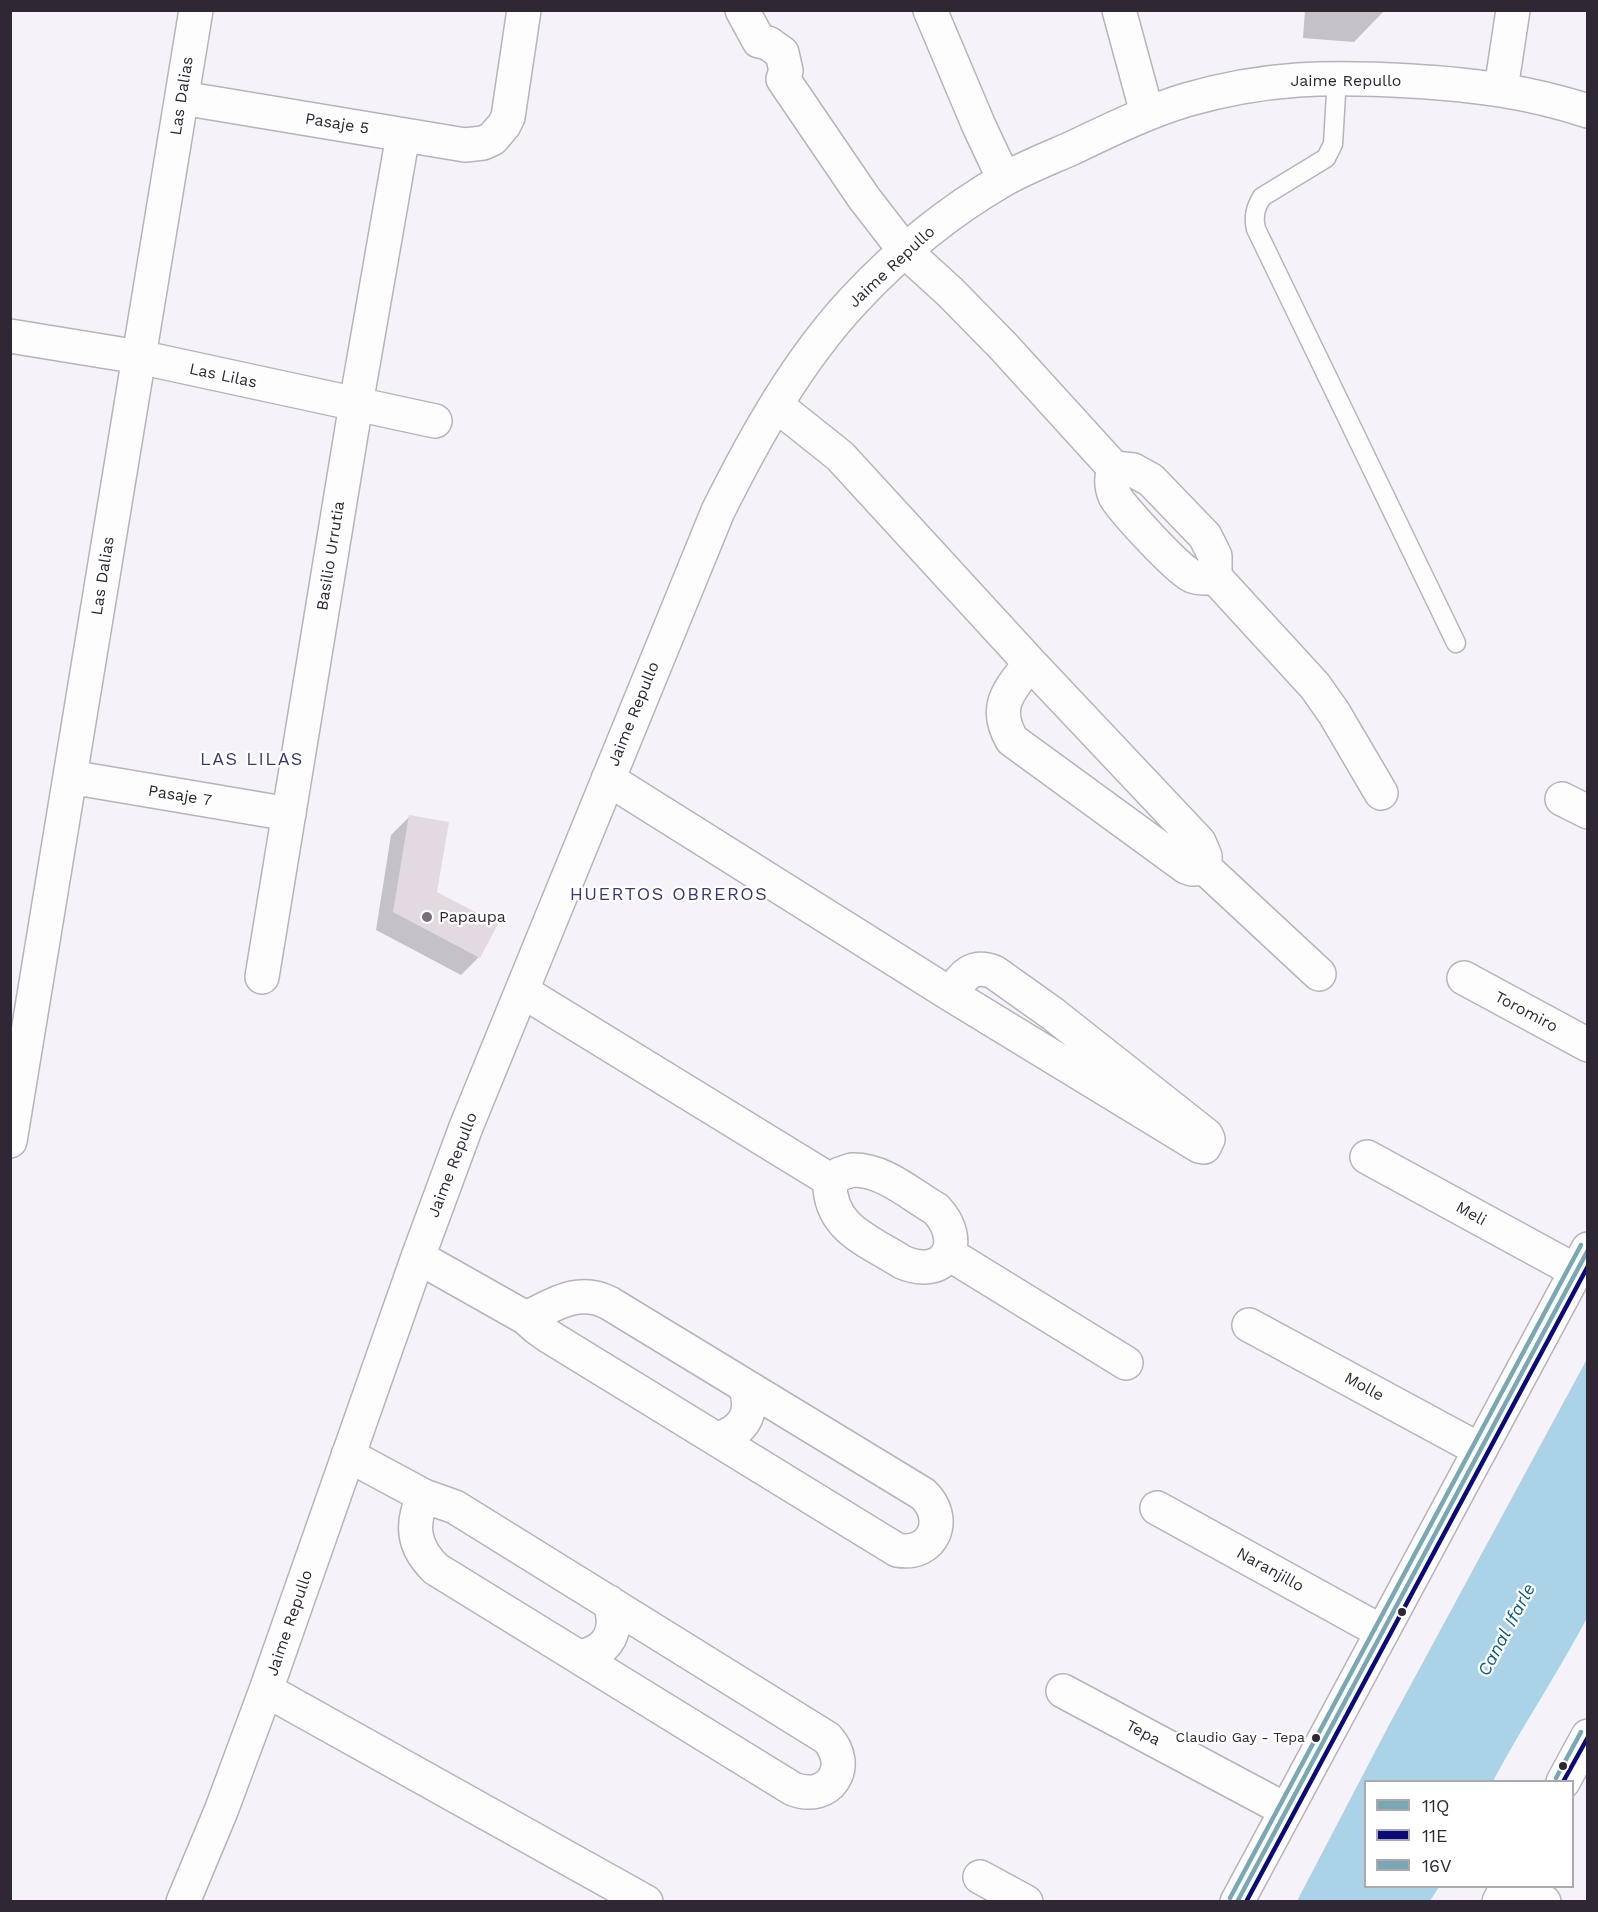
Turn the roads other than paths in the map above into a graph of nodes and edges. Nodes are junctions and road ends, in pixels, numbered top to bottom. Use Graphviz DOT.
graph roads {
  1 [pos="196,10"];
  2 [pos="524,10"];
  3 [pos="742,10"];
  4 [pos="930,10"];
  5 [pos="1119,10"];
  6 [pos="1513,10"];
  7 [pos="1337,77"];
  8 [pos="1501,89"];
  9 [pos="182,98"];
  10 [pos="1587,111"];
  11 [pos="1147,113"];
  12 [pos="403,135"];
  13 [pos="1004,179"];
  14 [pos="905,251"];
  15 [pos="10,336"];
  16 [pos="139,357"];
  17 [pos="356,404"];
  18 [pos="776,405"];
  19 [pos="435,421"];
  20 [pos="1456,644"];
  21 [pos="1030,663"];
  22 [pos="70,777"];
  23 [pos="608,779"];
  24 [pos="1381,793"];
  25 [pos="289,814"];
  26 [pos="1205,868"];
  27 [pos="1319,974"];
  28 [pos="262,977"];
  29 [pos="1464,978"];
  30 [pos="522,992"];
  31 [pos="950,994"];
  32 [pos="21,1008"];
  33 [pos="1587,1045"];
  34 [pos="10,1141"];
  35 [pos="1367,1157"];
  36 [pos="830,1180"];
  37 [pos="949,1254"];
  38 [pos="418,1257"];
  39 [pos="1582,1260"];
  40 [pos="526,1318"];
  41 [pos="1249,1325"];
  42 [pos="1126,1363"];
  43 [pos="745,1386"];
  44 [pos="717,1439"];
  45 [pos="1480,1450"];
  46 [pos="348,1455"];
  47 [pos="424,1496"];
  48 [pos="1157,1508"];
  49 [pos="609,1602"];
  50 [pos="1382,1632"];
  51 [pos="580,1657"];
  52 [pos="266,1690"];
  53 [pos="1063,1691"];
  54 [pos="1587,1736"];
  55 [pos="1564,1780"];
  56 [pos="1286,1810"];
  57 [pos="980,1877"];
  58 [pos="1506,1888"];
  59 [pos="1518,1888"];
  60 [pos="183,1902"];
  61 [pos="646,1902"];
  62 [pos="1026,1902"];
  63 [pos="1237,1902"];
  64 [pos="1499,1902"];
  65 [pos="1544,1902"];
  1 -- 9 [label="street, Las Dalias"];
  2 -- 12 [label="street, Pasaje 5"];
  3 -- 14 [label="street"];
  4 -- 13 [label="street"];
  5 -- 11 [label="street"];
  6 -- 8 [label="street"];
  7 -- 8 [label="street, Jaime Repullo"];
  7 -- 11 [label="street, Jaime Repullo"];
  7 -- 20 [label="lane"];
  8 -- 10 [label="street, Jaime Repullo"];
  9 -- 12 [label="street, Pasaje 5"];
  9 -- 16 [label="street, Las Dalias"];
  11 -- 13 [label="street, Jaime Repullo"];
  12 -- 17 [label="street, Basilio Urrutia"];
  13 -- 14 [label="street, Jaime Repullo"];
  14 -- 18 [label="street, Jaime Repullo"];
  14 -- 24 [label="street"];
  15 -- 16 [label="street, Las Lilas"];
  16 -- 17 [label="street, Las Lilas"];
  16 -- 22 [label="street, Las Dalias"];
  17 -- 19 [label="street, Las Lilas"];
  17 -- 25 [label="street, Basilio Urrutia"];
  18 -- 21 [label="street"];
  18 -- 23 [label="street, Jaime Repullo"];
  21 -- 26 [label="street"];
  21 -- 26 [label="street"];
  22 -- 25 [label="street, Pasaje 7"];
  22 -- 32 [label="street, Las Dalias"];
  23 -- 30 [label="street, Jaime Repullo"];
  23 -- 31 [label="street"];
  25 -- 28 [label="street, Basilio Urrutia"];
  26 -- 27 [label="street"];
  29 -- 33 [label="street, Toromiro"];
  30 -- 36 [label="street"];
  30 -- 38 [label="street, Jaime Repullo"];
  31 -- 31 [label="street"];
  32 -- 34 [label="street, Las Dalias"];
  35 -- 39 [label="street, Meli"];
  36 -- 37 [label="street"];
  36 -- 37 [label="street"];
  37 -- 42 [label="street"];
  38 -- 40 [label="street"];
  38 -- 46 [label="street, Jaime Repullo"];
  39 -- 45 [label="street"];
  40 -- 43 [label="street"];
  40 -- 44 [label="street"];
  41 -- 45 [label="street, Molle"];
  43 -- 44 [label="street"];
  43 -- 44 [label="street"];
  45 -- 50 [label="street"];
  46 -- 47 [label="street"];
  46 -- 52 [label="street, Jaime Repullo"];
  47 -- 49 [label="street"];
  47 -- 51 [label="street"];
  48 -- 50 [label="street, Naranjillo"];
  49 -- 51 [label="street"];
  49 -- 51 [label="street"];
  50 -- 56 [label="street"];
  52 -- 60 [label="street, Jaime Repullo"];
  52 -- 61 [label="street"];
  53 -- 56 [label="street, Tepa"];
  54 -- 55 [label="street"];
  56 -- 63 [label="street"];
  57 -- 62 [label="street"];
  58 -- 64 [label="street"];
  59 -- 65 [label="street"];
}
